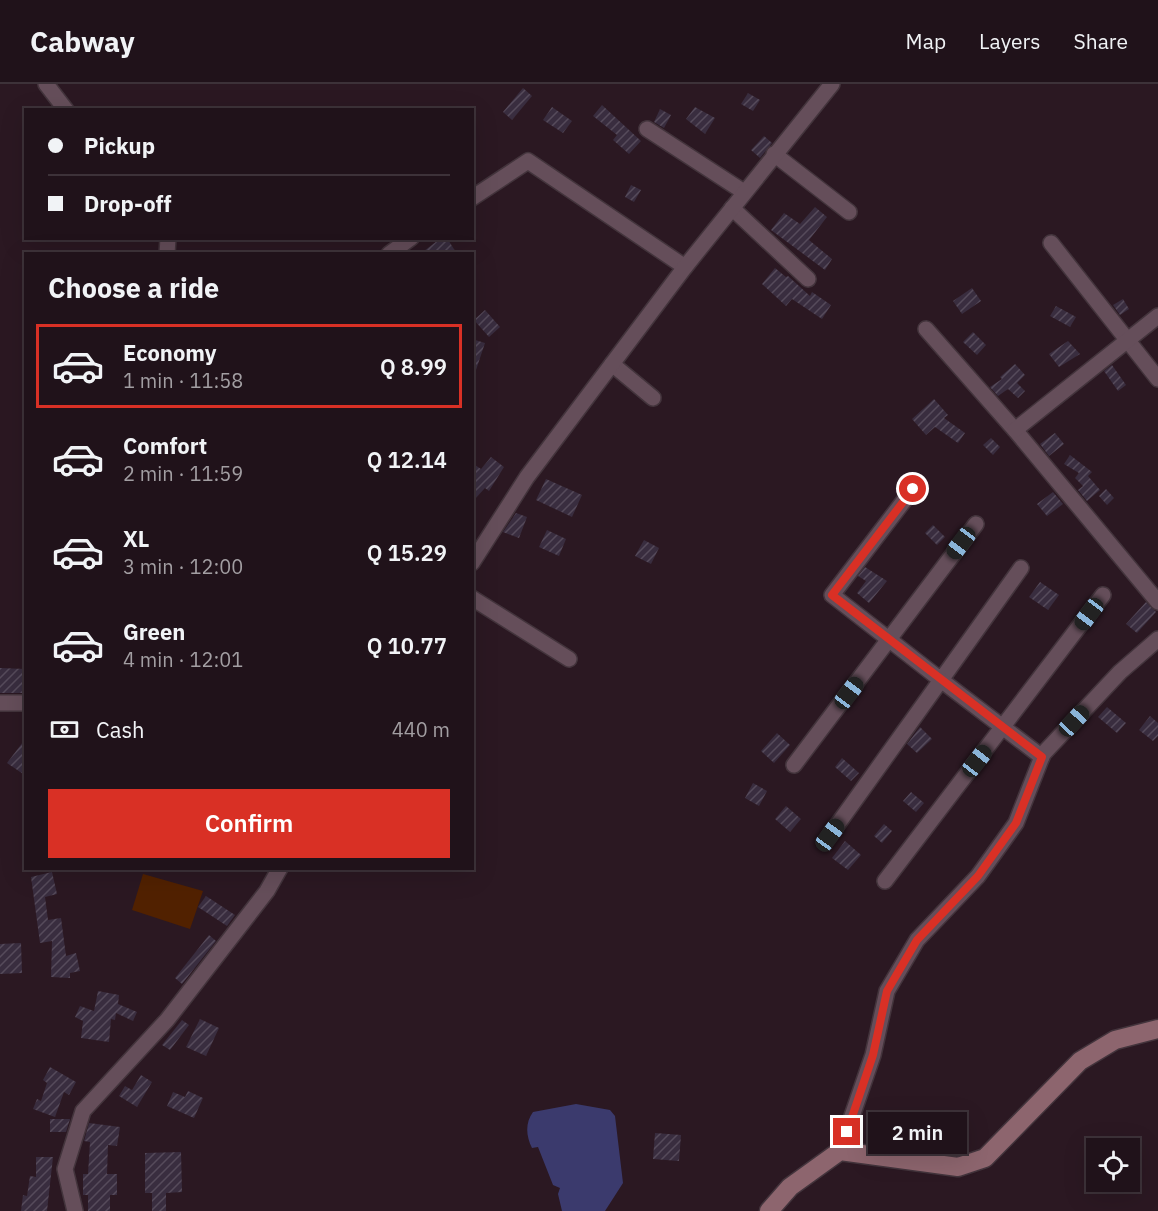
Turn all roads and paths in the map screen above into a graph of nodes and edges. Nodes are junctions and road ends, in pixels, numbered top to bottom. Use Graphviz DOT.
graph roads {
  1 [pos="46,84"];
  2 [pos="831,84"];
  3 [pos="64,108"];
  4 [pos="647,129"];
  5 [pos="774,154"];
  6 [pos="744,192"];
  7 [pos="474,197"];
  8 [pos="732,208"];
  9 [pos="849,212"];
  10 [pos="408,240"];
  11 [pos="1051,243"];
  12 [pos="392,252"];
  13 [pos="685,267"];
  14 [pos="808,279"];
  15 [pos="1158,316"];
  16 [pos="926,329"];
  17 [pos="1127,343"];
  18 [pos="612,364"];
  19 [pos="1158,379"];
  20 [pos="653,398"];
  21 [pos="1015,430"];
  22 [pos="913,489"];
  23 [pos="976,524"];
  24 [pos="474,560"];
  25 [pos="1021,568"];
  26 [pos="1103,595"];
  27 [pos="474,599"];
  28 [pos="1158,602"];
  29 [pos="889,639"];
  30 [pos="1158,639"];
  31 [pos="569,659"];
  32 [pos="941,680"];
  33 [pos="0,703"];
  34 [pos="24,703"];
  35 [pos="1003,727"];
  36 [pos="1042,757"];
  37 [pos="794,765"];
  38 [pos="830,835"];
  39 [pos="279,870"];
  40 [pos="885,881"];
  41 [pos="1158,1029"];
  42 [pos="840,1151"];
  43 [pos="75,1211"];
  44 [pos="769,1211"];
  1 -- 3 [label="street"];
  2 -- 5 [label="street"];
  4 -- 6 [label="street"];
  5 -- 6 [label="street"];
  5 -- 9 [label="street"];
  6 -- 8 [label="street"];
  7 -- 13 [label="street"];
  8 -- 13 [label="street"];
  8 -- 14 [label="street"];
  10 -- 12 [label="street"];
  11 -- 17 [label="street"];
  13 -- 18 [label="street"];
  15 -- 17 [label="street"];
  16 -- 21 [label="street"];
  17 -- 19 [label="street"];
  17 -- 21 [label="street"];
  18 -- 20 [label="street"];
  18 -- 24 [label="street"];
  21 -- 28 [label="street"];
  22 -- 29 [label="street"];
  23 -- 29 [label="street"];
  25 -- 32 [label="street"];
  26 -- 35 [label="street"];
  27 -- 31 [label="street"];
  29 -- 32 [label="street"];
  29 -- 37 [label="street"];
  30 -- 36 [label="street"];
  32 -- 35 [label="street"];
  32 -- 38 [label="street"];
  33 -- 34 [label="street"];
  35 -- 36 [label="street"];
  35 -- 40 [label="street"];
  36 -- 42 [label="street"];
  39 -- 43 [label="street"];
  41 -- 42 [label="street"];
  42 -- 44 [label="street"];
}
